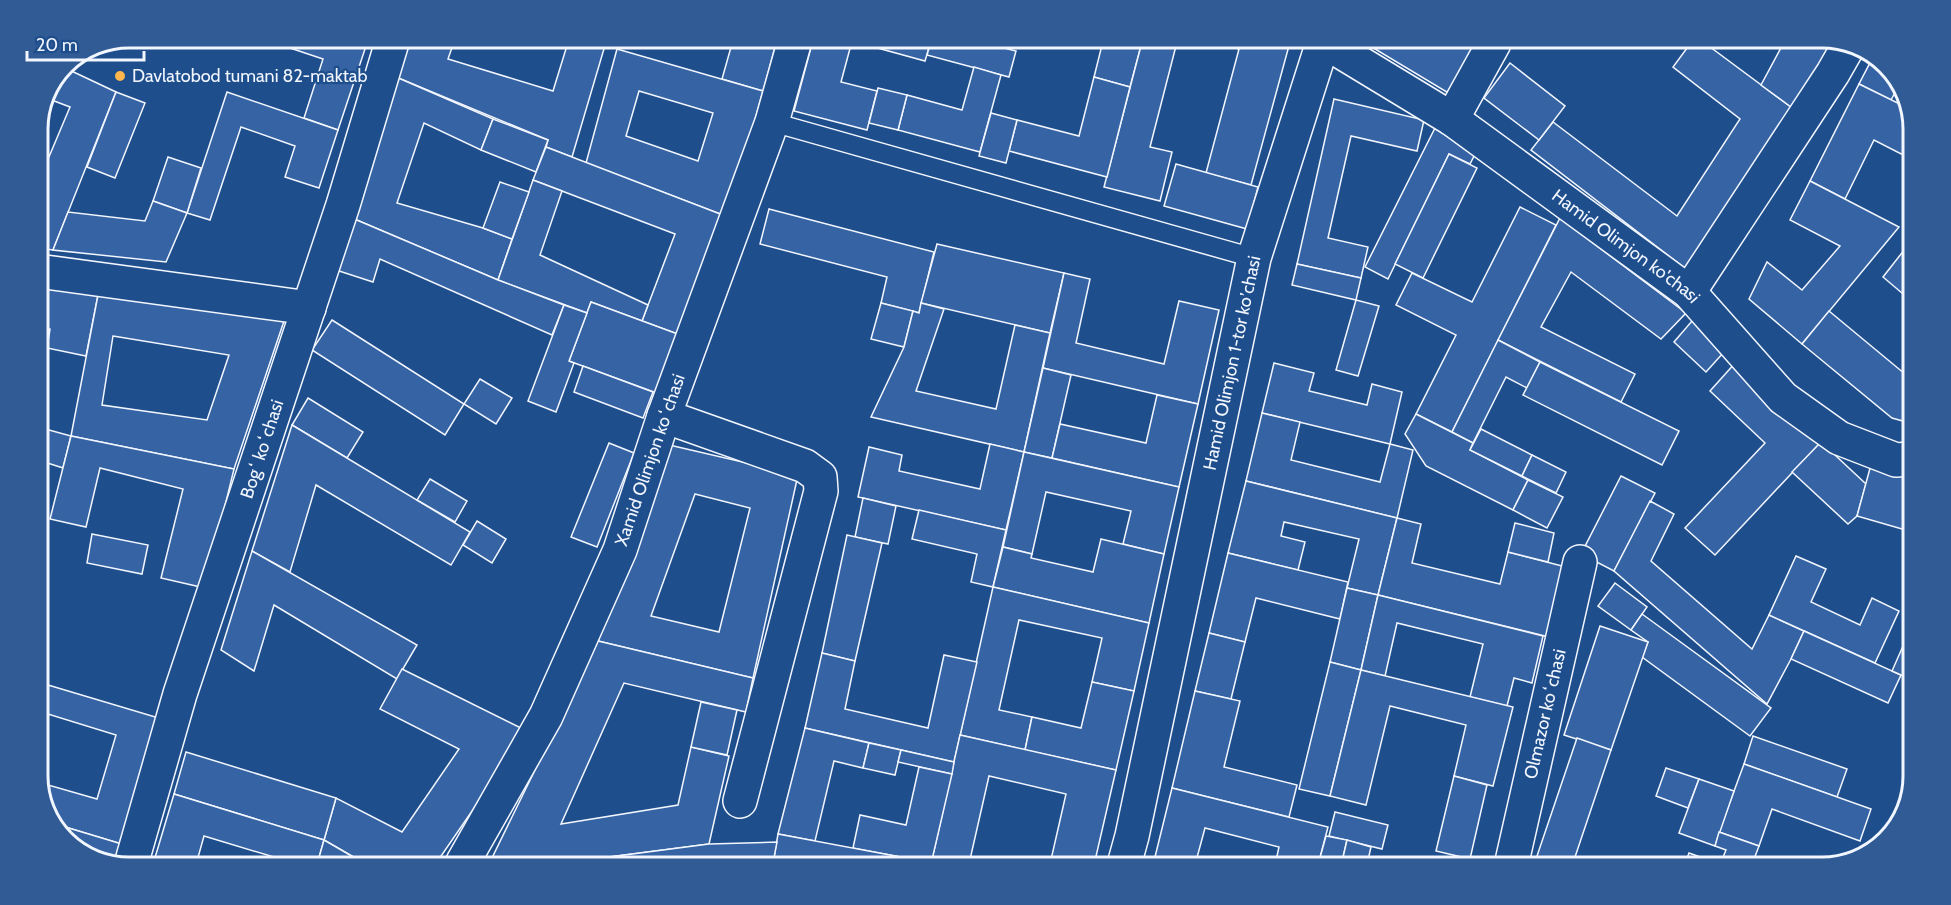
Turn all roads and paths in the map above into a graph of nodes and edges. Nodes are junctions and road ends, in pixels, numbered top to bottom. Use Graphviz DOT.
graph roads {
  1 [pos="390,48"];
  2 [pos="793,48"];
  3 [pos="1322,48"];
  4 [pos="1334,48"];
  5 [pos="1491,48"];
  6 [pos="1845,52"];
  7 [pos="1452,119"];
  8 [pos="772,122"];
  9 [pos="1254,258"];
  10 [pos="48,272"];
  11 [pos="1689,292"];
  12 [pos="309,308"];
  13 [pos="664,416"];
  14 [pos="1903,460"];
  15 [pos="1580,562"];
  16 [pos="740,801"];
  17 [pos="133,857"];
  18 [pos="466,857"];
  19 [pos="1126,857"];
  20 [pos="1513,857"];
  1 -- 12 [label="street, Bogʻ koʻchasi"];
  2 -- 8 [label="street, Xamid Olimjon koʻchasi"];
  3 -- 9 [label="street, Hamid Olimjon 1-tor koʼchasi"];
  4 -- 7 [label="street, Hamid Olimjon ko'chasi"];
  5 -- 7 [label="street"];
  6 -- 11 [label="street"];
  7 -- 11 [label="street, Hamid Olimjon ko'chasi"];
  8 -- 9 [label="lane"];
  8 -- 13 [label="street, Xamid Olimjon koʻchasi"];
  9 -- 19 [label="street, Hamid Olimjon 1-tor koʼchasi"];
  10 -- 12 [label="street"];
  11 -- 14 [label="street, Hamid Olimjon ko'chasi"];
  12 -- 17 [label="street, Bogʻ koʻchasi"];
  13 -- 16 [label="street"];
  13 -- 18 [label="street, Xamid Olimjon koʻchasi"];
  15 -- 20 [label="street, Olmazor koʻchasi"];
}
